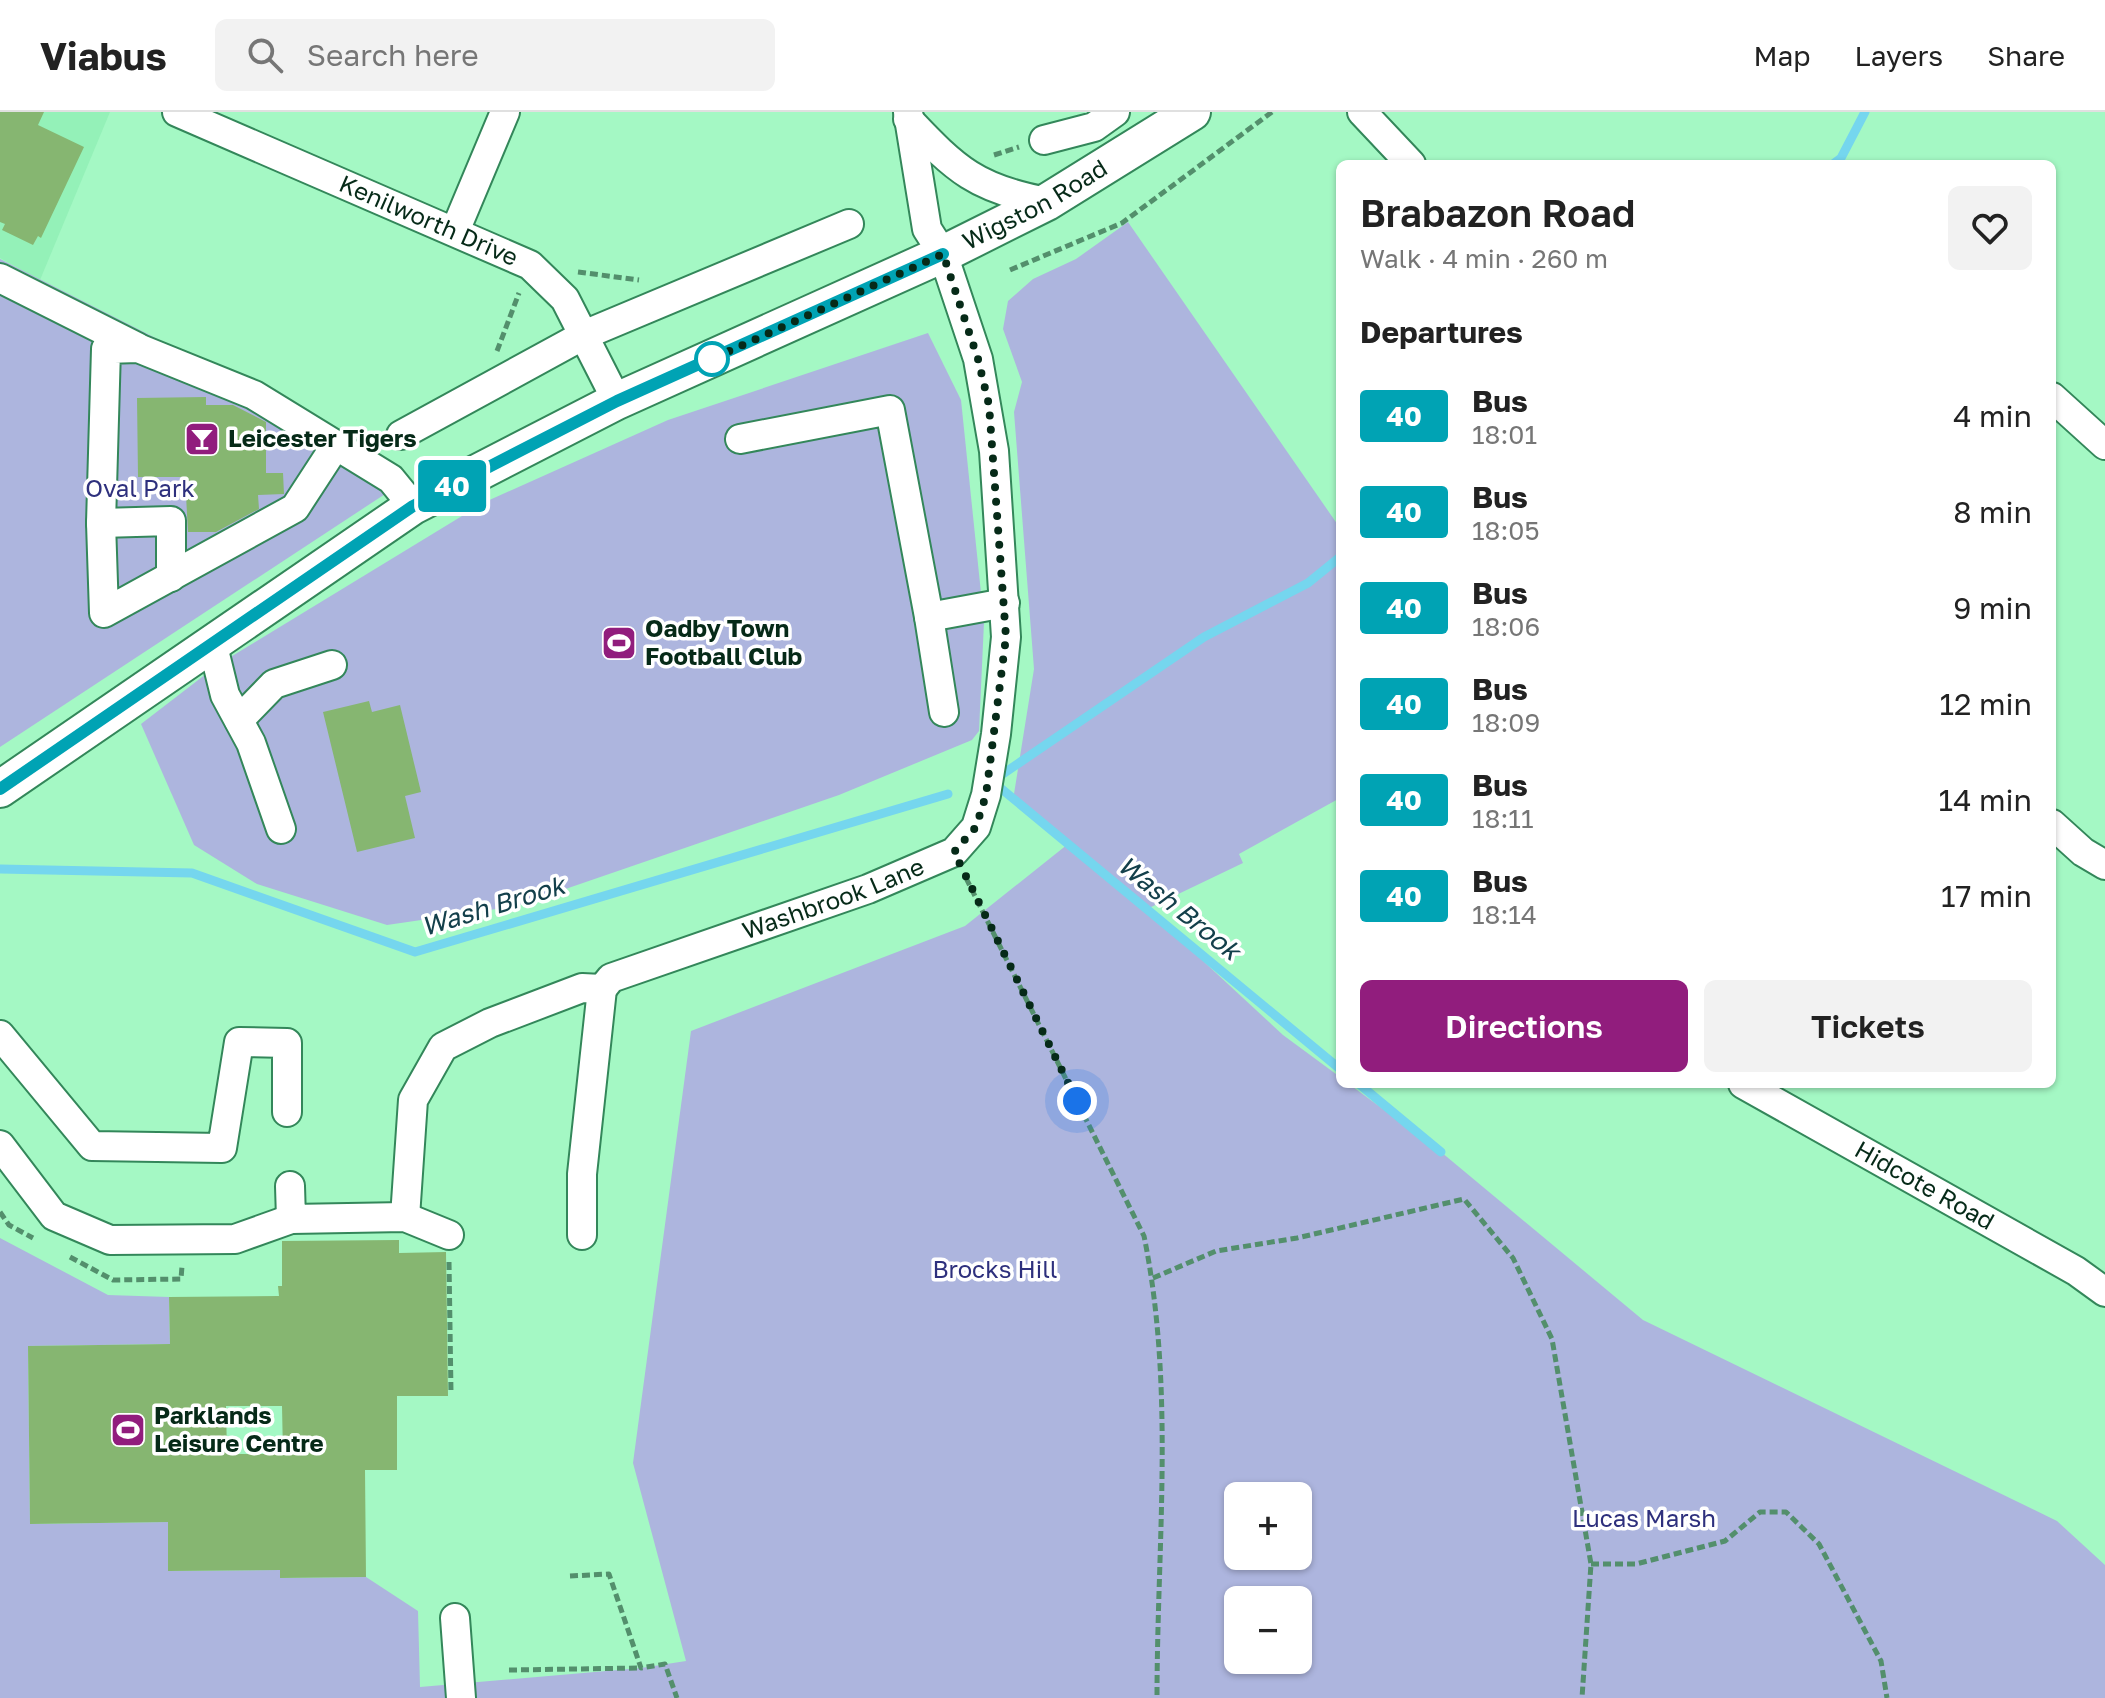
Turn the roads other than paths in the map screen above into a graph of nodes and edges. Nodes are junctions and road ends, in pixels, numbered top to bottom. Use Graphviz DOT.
graph roads {
  1 [pos="177,112"];
  2 [pos="505,112"];
  3 [pos="1115,112"];
  4 [pos="1192,112"];
  5 [pos="1362,112"];
  6 [pos="908,116"];
  7 [pos="1044,140"];
  8 [pos="1407,160"];
  9 [pos="1047,202"];
  10 [pos="849,224"];
  11 [pos="455,231"];
  12 [pos="943,254"];
  13 [pos="0,278"];
  14 [pos="584,335"];
  15 [pos="138,348"];
  16 [pos="617,401"];
  17 [pos="2056,401"];
  18 [pos="401,435"];
  19 [pos="740,439"];
  20 [pos="336,445"];
  21 [pos="2105,445"];
  22 [pos="413,506"];
  23 [pos="101,523"];
  24 [pos="171,577"];
  25 [pos="1005,603"];
  26 [pos="929,617"];
  27 [pos="212,642"];
  28 [pos="332,665"];
  29 [pos="944,712"];
  30 [pos="239,720"];
  31 [pos="0,789"];
  32 [pos="2056,828"];
  33 [pos="281,829"];
  34 [pos="2105,865"];
  35 [pos="602,989"];
  36 [pos="0,1035"];
  37 [pos="1750,1088"];
  38 [pos="287,1112"];
  39 [pos="0,1145"];
  40 [pos="290,1186"];
  41 [pos="405,1217"];
  42 [pos="291,1219"];
  43 [pos="449,1235"];
  44 [pos="582,1235"];
  45 [pos="2105,1292"];
  46 [pos="455,1618"];
  47 [pos="461,1698"];
  1 -- 11 [label="street, Kenilworth Drive"];
  2 -- 11 [label="street"];
  3 -- 7 [label="street, Wigston Road"];
  4 -- 9 [label="main road, Wigston Road"];
  5 -- 8 [label="street"];
  6 -- 9 [label="street"];
  6 -- 12 [label="street, Washbrook Lane"];
  9 -- 12 [label="main road, Wigston Road"];
  10 -- 14 [label="street"];
  11 -- 14 [label="street, Kenilworth Drive"];
  12 -- 16 [label="main road, Wigston Road"];
  12 -- 25 [label="street, Washbrook Lane"];
  13 -- 15 [label="street"];
  14 -- 16 [label="street, Kenilworth Drive"];
  14 -- 18 [label="street"];
  15 -- 20 [label="street"];
  15 -- 23 [label="street"];
  16 -- 22 [label="main road, Wigston Road"];
  17 -- 21 [label="street"];
  19 -- 26 [label="street"];
  20 -- 22 [label="street"];
  20 -- 24 [label="street"];
  22 -- 27 [label="main road, Wigston Road"];
  23 -- 24 [label="street"];
  23 -- 24 [label="street"];
  25 -- 26 [label="street"];
  25 -- 35 [label="street, Washbrook Lane"];
  26 -- 29 [label="street"];
  27 -- 30 [label="street"];
  27 -- 31 [label="main road, Wigston Road"];
  28 -- 30 [label="street"];
  30 -- 33 [label="street"];
  32 -- 34 [label="street"];
  35 -- 41 [label="street, Washbrook Lane"];
  35 -- 44 [label="street"];
  36 -- 38 [label="street"];
  37 -- 45 [label="street, Hidcote Road"];
  39 -- 42 [label="street"];
  40 -- 42 [label="street"];
  41 -- 42 [label="street"];
  41 -- 43 [label="street"];
  46 -- 47 [label="street"];
}
